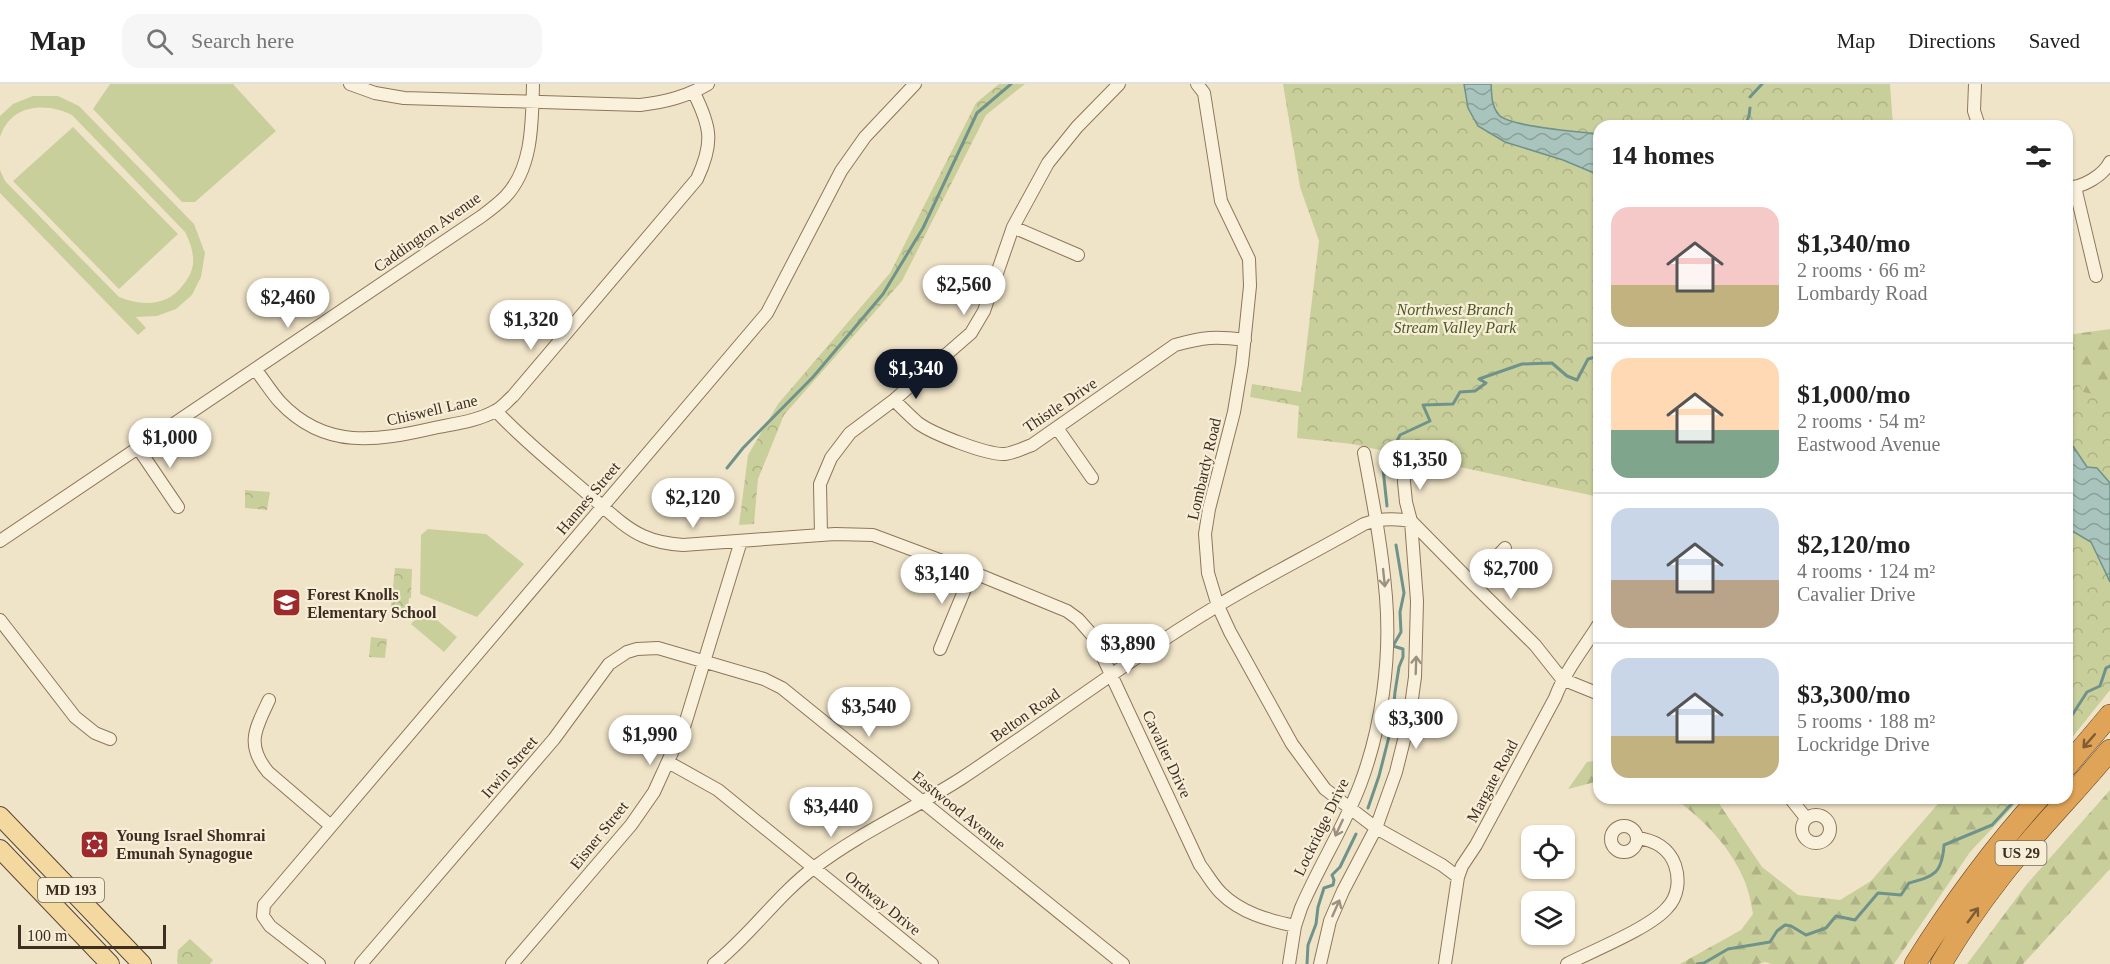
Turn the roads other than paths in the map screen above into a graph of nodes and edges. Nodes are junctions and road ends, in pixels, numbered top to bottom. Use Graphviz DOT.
graph roads {
  1 [pos="350,84"];
  2 [pos="532,84"];
  3 [pos="708,84"];
  4 [pos="915,84"];
  5 [pos="1119,84"];
  6 [pos="1197,84"];
  7 [pos="1975,84"];
  8 [pos="694,93"];
  9 [pos="532,102"];
  10 [pos="1977,120"];
  11 [pos="2110,162"];
  12 [pos="2073,187"];
  13 [pos="2073,195"];
  14 [pos="1013,227"];
  15 [pos="1078,255"];
  16 [pos="2096,276"];
  17 [pos="1245,340"];
  18 [pos="255,369"];
  19 [pos="894,400"];
  20 [pos="495,411"];
  21 [pos="1057,428"];
  22 [pos="138,448"];
  23 [pos="1364,453"];
  24 [pos="1405,464"];
  25 [pos="1092,478"];
  26 [pos="603,506"];
  27 [pos="178,507"];
  28 [pos="1376,520"];
  29 [pos="1412,521"];
  30 [pos="821,535"];
  31 [pos="0,541"];
  32 [pos="741,541"];
  33 [pos="1505,548"];
  34 [pos="972,572"];
  35 [pos="1472,583"];
  36 [pos="1218,606"];
  37 [pos="0,620"];
  38 [pos="1593,634"];
  39 [pos="940,649"];
  40 [pos="705,661"];
  41 [pos="1112,674"];
  42 [pos="1562,679"];
  43 [pos="1593,692"];
  44 [pos="269,700"];
  45 [pos="2110,715"];
  46 [pos="110,739"];
  47 [pos="2110,750"];
  48 [pos="2073,759"];
  49 [pos="668,762"];
  50 [pos="2073,795"];
  51 [pos="923,801"];
  52 [pos="1795,804"];
  53 [pos="2034,804"];
  54 [pos="2065,804"];
  55 [pos="1349,808"];
  56 [pos="0,816"];
  57 [pos="1806,819"];
  58 [pos="331,826"];
  59 [pos="1376,828"];
  60 [pos="1637,838"];
  61 [pos="0,849"];
  62 [pos="41,858"];
  63 [pos="814,867"];
  64 [pos="24,875"];
  65 [pos="1458,877"];
  66 [pos="1295,926"];
  67 [pos="917,959"];
  68 [pos="110,964"];
  69 [pos="142,964"];
  70 [pos="319,964"];
  71 [pos="361,964"];
  72 [pos="512,964"];
  73 [pos="714,964"];
  74 [pos="932,964"];
  75 [pos="1123,964"];
  76 [pos="1289,964"];
  77 [pos="1320,964"];
  78 [pos="1444,964"];
  79 [pos="1567,964"];
  80 [pos="1915,964"];
  81 [pos="1941,964"];
  1 -- 9 [label="street"];
  2 -- 9 [label="street, Caddington Avenue"];
  3 -- 8 [label="street"];
  4 -- 26 [label="street, Hannes Street"];
  5 -- 14 [label="street"];
  6 -- 17 [label="street, Lombardy Road"];
  7 -- 10 [label="street"];
  8 -- 9 [label="street"];
  8 -- 20 [label="street, Chiswell Lane"];
  9 -- 18 [label="street, Caddington Avenue"];
  11 -- 12 [label="street"];
  13 -- 16 [label="street"];
  14 -- 15 [label="street"];
  14 -- 19 [label="street"];
  17 -- 21 [label="street, Thistle Drive"];
  17 -- 36 [label="street, Lombardy Road"];
  18 -- 20 [label="street, Chiswell Lane"];
  18 -- 22 [label="street, Caddington Avenue"];
  19 -- 21 [label="street, Thistle Drive"];
  19 -- 30 [label="street"];
  20 -- 26 [label="street, Cavalier Drive"];
  21 -- 25 [label="street"];
  22 -- 27 [label="street"];
  22 -- 31 [label="street, Caddington Avenue"];
  23 -- 28 [label="street, Lockridge Drive"];
  24 -- 29 [label="street"];
  26 -- 32 [label="street, Cavalier Drive"];
  26 -- 58 [label="street, Hannes Street"];
  28 -- 29 [label="street, Belton Road"];
  28 -- 36 [label="street, Belton Road"];
  28 -- 55 [label="street, Lockridge Drive, one-way"];
  29 -- 35 [label="street"];
  59 -- 29 [label="street, one-way"];
  30 -- 32 [label="street, Cavalier Drive"];
  30 -- 34 [label="street, Cavalier Drive"];
  32 -- 40 [label="street, Eisner Street"];
  33 -- 35 [label="street"];
  34 -- 39 [label="street"];
  34 -- 41 [label="street, Cavalier Drive"];
  35 -- 42 [label="street"];
  36 -- 41 [label="street, Belton Road"];
  36 -- 55 [label="street, Lombardy Road"];
  37 -- 46 [label="street"];
  38 -- 42 [label="street, Margate Road"];
  40 -- 49 [label="street, Eisner Street"];
  40 -- 51 [label="street, Eastwood Avenue"];
  40 -- 71 [label="street, Irwin Street"];
  41 -- 51 [label="street, Belton Road"];
  41 -- 66 [label="street, Cavalier Drive"];
  42 -- 43 [label="street"];
  42 -- 65 [label="street, Margate Road"];
  44 -- 58 [label="street"];
  45 -- 48 [label="highway, one-way"];
  50 -- 47 [label="highway, US 29, one-way"];
  49 -- 63 [label="street, Ordway Drive"];
  49 -- 72 [label="street, Eisner Street"];
  51 -- 63 [label="street, Belton Road"];
  51 -- 75 [label="street, Eastwood Avenue"];
  52 -- 57 [label="street"];
  53 -- 80 [label="highway, US 29"];
  81 -- 54 [label="highway, US 29, one-way"];
  55 -- 59 [label="street, Lombardy Road"];
  55 -- 66 [label="street, Lockridge Drive, one-way"];
  56 -- 62 [label="main road, MD 193"];
  58 -- 70 [label="street, Hannes Street"];
  59 -- 65 [label="street, Lombardy Road"];
  77 -- 59 [label="street, one-way"];
  60 -- 79 [label="street"];
  61 -- 64 [label="main road, MD 193"];
  62 -- 64 [label="main road"];
  62 -- 69 [label="main road, MD 193"];
  63 -- 67 [label="street, Ordway Drive"];
  63 -- 73 [label="street, Belton Road"];
  64 -- 68 [label="main road, MD 193"];
  65 -- 78 [label="street, Margate Road"];
  66 -- 76 [label="street, Lockridge Drive"];
  67 -- 74 [label="street, Ordway Drive"];
}
